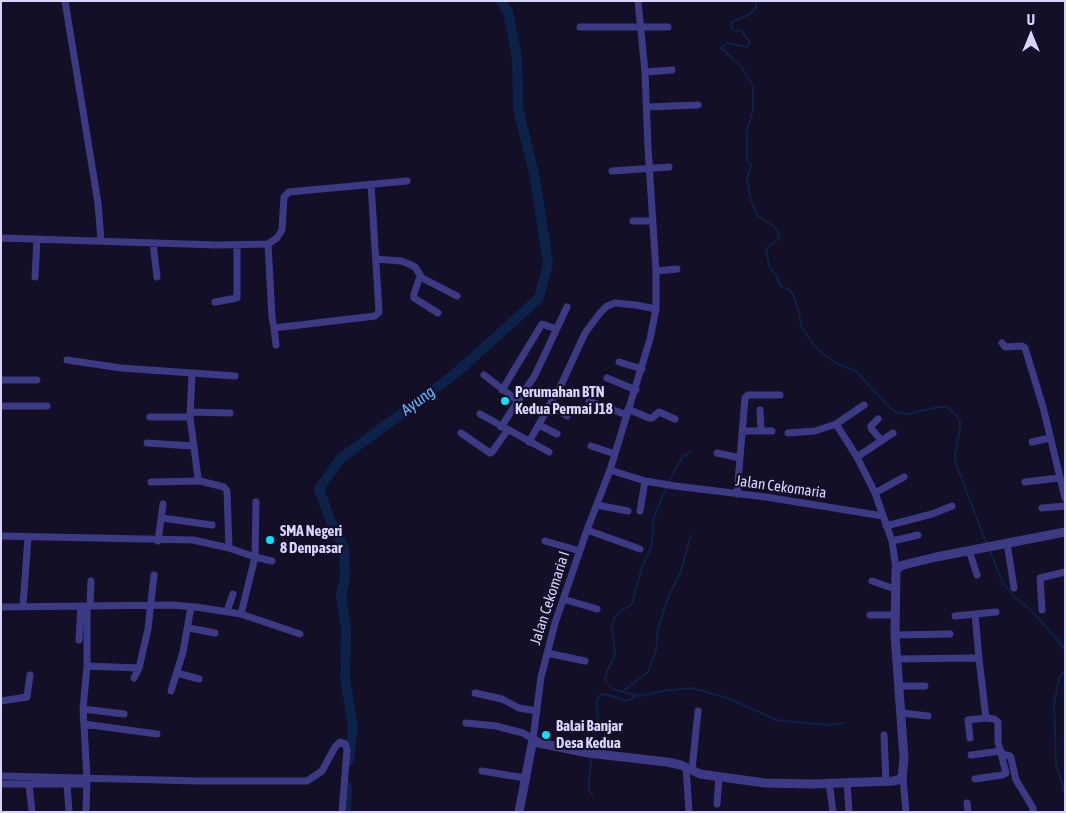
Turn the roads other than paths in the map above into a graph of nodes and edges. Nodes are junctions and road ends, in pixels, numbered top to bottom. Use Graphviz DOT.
graph roads {
  1 [pos="65,1"];
  2 [pos="638,1"];
  3 [pos="580,27"];
  4 [pos="668,27"];
  5 [pos="640,28"];
  6 [pos="672,70"];
  7 [pos="645,72"];
  8 [pos="698,105"];
  9 [pos="647,107"];
  10 [pos="669,167"];
  11 [pos="649,169"];
  12 [pos="612,171"];
  13 [pos="407,182"];
  14 [pos="371,184"];
  15 [pos="633,220"];
  16 [pos="653,221"];
  17 [pos="1,238"];
  18 [pos="38,239"];
  19 [pos="101,241"];
  20 [pos="153,243"];
  21 [pos="268,244"];
  22 [pos="236,245"];
  23 [pos="376,258"];
  24 [pos="677,269"];
  25 [pos="656,270"];
  26 [pos="420,276"];
  27 [pos="35,277"];
  28 [pos="157,277"];
  29 [pos="458,296"];
  30 [pos="215,302"];
  31 [pos="567,307"];
  32 [pos="656,309"];
  33 [pos="438,313"];
  34 [pos="274,328"];
  35 [pos="556,329"];
  36 [pos="1002,343"];
  37 [pos="276,345"];
  38 [pos="67,360"];
  39 [pos="619,362"];
  40 [pos="642,369"];
  41 [pos="192,373"];
  42 [pos="484,375"];
  43 [pos="236,376"];
  44 [pos="607,378"];
  45 [pos="1,380"];
  46 [pos="37,380"];
  47 [pos="502,390"];
  48 [pos="636,390"];
  49 [pos="780,395"];
  50 [pos="518,401"];
  51 [pos="589,401"];
  52 [pos="550,405"];
  53 [pos="1,406"];
  54 [pos="47,406"];
  55 [pos="864,406"];
  56 [pos="760,410"];
  57 [pos="628,412"];
  58 [pos="230,413"];
  59 [pos="190,414"];
  60 [pos="480,414"];
  61 [pos="150,416"];
  62 [pos="567,416"];
  63 [pos="675,418"];
  64 [pos="878,419"];
  65 [pos="836,424"];
  66 [pos="539,425"];
  67 [pos="504,429"];
  68 [pos="742,431"];
  69 [pos="761,431"];
  70 [pos="772,431"];
  71 [pos="461,433"];
  72 [pos="788,433"];
  73 [pos="893,433"];
  74 [pos="557,434"];
  75 [pos="1050,438"];
  76 [pos="881,440"];
  77 [pos="529,442"];
  78 [pos="1032,442"];
  79 [pos="147,443"];
  80 [pos="193,446"];
  81 [pos="591,446"];
  82 [pos="549,452"];
  83 [pos="717,453"];
  84 [pos="615,454"];
  85 [pos="857,457"];
  86 [pos="740,458"];
  87 [pos="610,470"];
  88 [pos="904,477"];
  89 [pos="1059,478"];
  90 [pos="200,481"];
  91 [pos="645,481"];
  92 [pos="151,482"];
  93 [pos="1025,482"];
  94 [pos="874,493"];
  95 [pos="737,494"];
  96 [pos="1065,498"];
  97 [pos="256,502"];
  98 [pos="163,504"];
  99 [pos="597,505"];
  100 [pos="952,506"];
  101 [pos="1065,506"];
  102 [pos="1042,508"];
  103 [pos="628,511"];
  104 [pos="640,511"];
  105 [pos="882,516"];
  106 [pos="162,518"];
  107 [pos="212,525"];
  108 [pos="886,526"];
  109 [pos="587,530"];
  110 [pos="1065,532"];
  111 [pos="1,536"];
  112 [pos="918,536"];
  113 [pos="28,537"];
  114 [pos="158,540"];
  115 [pos="545,540"];
  116 [pos="892,541"];
  117 [pos="1007,543"];
  118 [pos="229,548"];
  119 [pos="640,549"];
  120 [pos="580,550"];
  121 [pos="969,550"];
  122 [pos="255,557"];
  123 [pos="272,561"];
  124 [pos="896,569"];
  125 [pos="1065,572"];
  126 [pos="154,575"];
  127 [pos="977,575"];
  128 [pos="91,581"];
  129 [pos="872,582"];
  130 [pos="895,588"];
  131 [pos="1014,588"];
  132 [pos="233,594"];
  133 [pos="563,599"];
  134 [pos="23,606"];
  135 [pos="86,606"];
  136 [pos="151,606"];
  137 [pos="1,607"];
  138 [pos="191,607"];
  139 [pos="597,609"];
  140 [pos="1042,610"];
  141 [pos="227,612"];
  142 [pos="996,612"];
  143 [pos="241,614"];
  144 [pos="975,614"];
  145 [pos="870,615"];
  146 [pos="895,615"];
  147 [pos="955,616"];
  148 [pos="188,628"];
  149 [pos="215,633"];
  150 [pos="300,634"];
  151 [pos="950,634"];
  152 [pos="895,635"];
  153 [pos="79,640"];
  154 [pos="547,653"];
  155 [pos="897,659"];
  156 [pos="979,660"];
  157 [pos="585,661"];
  158 [pos="87,666"];
  159 [pos="139,668"];
  160 [pos="178,673"];
  161 [pos="30,675"];
  162 [pos="134,678"];
  163 [pos="199,679"];
  164 [pos="900,686"];
  165 [pos="925,686"];
  166 [pos="171,691"];
  167 [pos="475,693"];
  168 [pos="1,701"];
  169 [pos="83,709"];
  170 [pos="537,711"];
  171 [pos="698,711"];
  172 [pos="902,713"];
  173 [pos="124,714"];
  174 [pos="928,716"];
  175 [pos="986,718"];
  176 [pos="466,723"];
  177 [pos="84,724"];
  178 [pos="157,734"];
  179 [pos="884,735"];
  180 [pos="970,738"];
  181 [pos="533,739"];
  182 [pos="1001,753"];
  183 [pos="972,755"];
  184 [pos="689,769"];
  185 [pos="482,771"];
  186 [pos="1,776"];
  187 [pos="719,777"];
  188 [pos="525,778"];
  189 [pos="904,778"];
  190 [pos="975,779"];
  191 [pos="86,781"];
  192 [pos="886,781"];
  193 [pos="829,782"];
  194 [pos="847,782"];
  195 [pos="1,784"];
  196 [pos="29,784"];
  197 [pos="67,785"];
  198 [pos="967,802"];
  199 [pos="717,804"];
  200 [pos="32,812"];
  201 [pos="69,812"];
  202 [pos="86,812"];
  203 [pos="342,812"];
  204 [pos="519,812"];
  205 [pos="690,812"];
  206 [pos="833,812"];
  207 [pos="849,812"];
  208 [pos="906,812"];
  209 [pos="968,812"];
  210 [pos="1033,812"];
  1 -- 19 [label="street"];
  2 -- 5 [label="street, Jalan Cekomaria I"];
  3 -- 5 [label="street"];
  4 -- 5 [label="street"];
  5 -- 7 [label="street, Jalan Cekomaria I"];
  6 -- 7 [label="street"];
  7 -- 9 [label="street, Jalan Cekomaria I"];
  8 -- 9 [label="street"];
  9 -- 11 [label="street, Jalan Cekomaria I"];
  10 -- 11 [label="street"];
  11 -- 12 [label="street"];
  11 -- 16 [label="street, Jalan Cekomaria I"];
  13 -- 14 [label="street"];
  14 -- 21 [label="street"];
  14 -- 23 [label="street"];
  15 -- 16 [label="street"];
  16 -- 25 [label="street, Jalan Cekomaria I"];
  17 -- 18 [label="street"];
  18 -- 19 [label="street"];
  18 -- 27 [label="street"];
  19 -- 20 [label="street"];
  20 -- 22 [label="street"];
  20 -- 28 [label="street"];
  21 -- 22 [label="street"];
  21 -- 34 [label="street"];
  22 -- 30 [label="street"];
  23 -- 26 [label="street"];
  23 -- 34 [label="street"];
  24 -- 25 [label="street"];
  25 -- 32 [label="street, Jalan Cekomaria I"];
  26 -- 29 [label="street"];
  26 -- 33 [label="street"];
  31 -- 35 [label="street"];
  32 -- 40 [label="street, Jalan Cekomaria I"];
  32 -- 52 [label="street"];
  34 -- 37 [label="street"];
  35 -- 47 [label="street"];
  35 -- 50 [label="street"];
  36 -- 75 [label="street"];
  38 -- 41 [label="street"];
  39 -- 40 [label="street"];
  40 -- 48 [label="street, Jalan Cekomaria I"];
  41 -- 43 [label="street"];
  41 -- 59 [label="street"];
  42 -- 47 [label="street"];
  44 -- 48 [label="street"];
  45 -- 46 [label="street"];
  47 -- 50 [label="street"];
  48 -- 57 [label="street, Jalan Cekomaria I"];
  49 -- 68 [label="street"];
  50 -- 67 [label="street"];
  51 -- 57 [label="street"];
  52 -- 62 [label="street"];
  52 -- 66 [label="street"];
  53 -- 54 [label="street"];
  55 -- 65 [label="street"];
  56 -- 69 [label="street"];
  57 -- 63 [label="street"];
  57 -- 84 [label="street, Jalan Cekomaria I"];
  58 -- 59 [label="street"];
  59 -- 61 [label="street"];
  59 -- 80 [label="street"];
  60 -- 67 [label="street"];
  64 -- 76 [label="street"];
  65 -- 72 [label="street"];
  65 -- 85 [label="street"];
  66 -- 74 [label="street"];
  66 -- 77 [label="street"];
  67 -- 71 [label="street"];
  67 -- 77 [label="street"];
  68 -- 69 [label="street"];
  68 -- 86 [label="street"];
  69 -- 70 [label="street"];
  73 -- 76 [label="street"];
  75 -- 78 [label="street"];
  75 -- 89 [label="street"];
  76 -- 85 [label="street"];
  77 -- 82 [label="street"];
  79 -- 80 [label="street"];
  80 -- 90 [label="street"];
  81 -- 84 [label="street"];
  83 -- 86 [label="street"];
  84 -- 87 [label="street, Jalan Cekomaria I"];
  85 -- 94 [label="street"];
  86 -- 95 [label="street"];
  87 -- 91 [label="street, Jalan Cekomaria"];
  87 -- 99 [label="street, Jalan Cekomaria I"];
  88 -- 94 [label="street"];
  89 -- 93 [label="street"];
  89 -- 96 [label="street"];
  90 -- 92 [label="street"];
  90 -- 118 [label="street"];
  91 -- 95 [label="street, Jalan Cekomaria"];
  91 -- 104 [label="street"];
  94 -- 105 [label="street"];
  95 -- 105 [label="street, Jalan Cekomaria"];
  97 -- 122 [label="street"];
  98 -- 106 [label="street"];
  99 -- 103 [label="street"];
  99 -- 109 [label="street, Jalan Cekomaria I"];
  100 -- 108 [label="street"];
  101 -- 102 [label="street"];
  105 -- 108 [label="street"];
  106 -- 107 [label="street"];
  106 -- 114 [label="street"];
  108 -- 116 [label="street"];
  109 -- 119 [label="street"];
  109 -- 120 [label="street, Jalan Cekomaria I"];
  110 -- 117 [label="street"];
  111 -- 113 [label="street"];
  112 -- 116 [label="street"];
  113 -- 114 [label="street"];
  113 -- 134 [label="street"];
  114 -- 118 [label="street"];
  115 -- 120 [label="street"];
  116 -- 124 [label="street"];
  117 -- 121 [label="street"];
  117 -- 131 [label="street"];
  118 -- 122 [label="street"];
  120 -- 133 [label="street, Jalan Cekomaria I"];
  121 -- 124 [label="street"];
  121 -- 127 [label="street"];
  122 -- 123 [label="street"];
  122 -- 143 [label="street"];
  124 -- 130 [label="street"];
  125 -- 140 [label="street"];
  126 -- 136 [label="street"];
  128 -- 135 [label="street"];
  129 -- 130 [label="street"];
  130 -- 146 [label="street"];
  132 -- 141 [label="street"];
  133 -- 139 [label="street"];
  133 -- 154 [label="street, Jalan Cekomaria I"];
  134 -- 135 [label="street"];
  134 -- 137 [label="street"];
  135 -- 136 [label="street"];
  135 -- 153 [label="street"];
  135 -- 158 [label="street"];
  136 -- 138 [label="street"];
  136 -- 159 [label="street"];
  138 -- 141 [label="street"];
  138 -- 148 [label="street"];
  141 -- 143 [label="street"];
  142 -- 144 [label="street"];
  143 -- 150 [label="street"];
  144 -- 147 [label="street"];
  144 -- 156 [label="street"];
  145 -- 146 [label="street"];
  146 -- 152 [label="street"];
  148 -- 149 [label="street"];
  148 -- 160 [label="street"];
  151 -- 152 [label="street"];
  152 -- 155 [label="street"];
  154 -- 157 [label="street"];
  154 -- 170 [label="street, Jalan Cekomaria I"];
  155 -- 156 [label="street"];
  155 -- 164 [label="street"];
  156 -- 175 [label="street"];
  158 -- 159 [label="street"];
  158 -- 169 [label="street"];
  159 -- 162 [label="street"];
  160 -- 163 [label="street"];
  160 -- 166 [label="street"];
  161 -- 168 [label="street"];
  164 -- 165 [label="street"];
  164 -- 172 [label="street"];
  167 -- 170 [label="street"];
  169 -- 173 [label="street"];
  169 -- 177 [label="street"];
  170 -- 181 [label="street, Jalan Cekomaria I"];
  171 -- 184 [label="street"];
  172 -- 174 [label="street"];
  172 -- 189 [label="street"];
  175 -- 180 [label="street"];
  175 -- 182 [label="street"];
  176 -- 181 [label="street"];
  177 -- 178 [label="street"];
  177 -- 191 [label="street"];
  179 -- 192 [label="street"];
  181 -- 184 [label="street"];
  181 -- 188 [label="street"];
  182 -- 183 [label="street"];
  182 -- 190 [label="street"];
  182 -- 210 [label="street"];
  184 -- 187 [label="street"];
  184 -- 205 [label="street"];
  185 -- 188 [label="street"];
  186 -- 191 [label="street"];
  187 -- 193 [label="street"];
  187 -- 199 [label="street"];
  188 -- 204 [label="street"];
  189 -- 192 [label="street"];
  189 -- 208 [label="street"];
  191 -- 197 [label="street"];
  191 -- 202 [label="street"];
  191 -- 203 [label="street"];
  192 -- 194 [label="street"];
  193 -- 194 [label="street"];
  193 -- 206 [label="street"];
  194 -- 207 [label="street"];
  195 -- 196 [label="street"];
  196 -- 197 [label="street"];
  196 -- 200 [label="street"];
  197 -- 201 [label="street"];
  198 -- 209 [label="street"];
}
